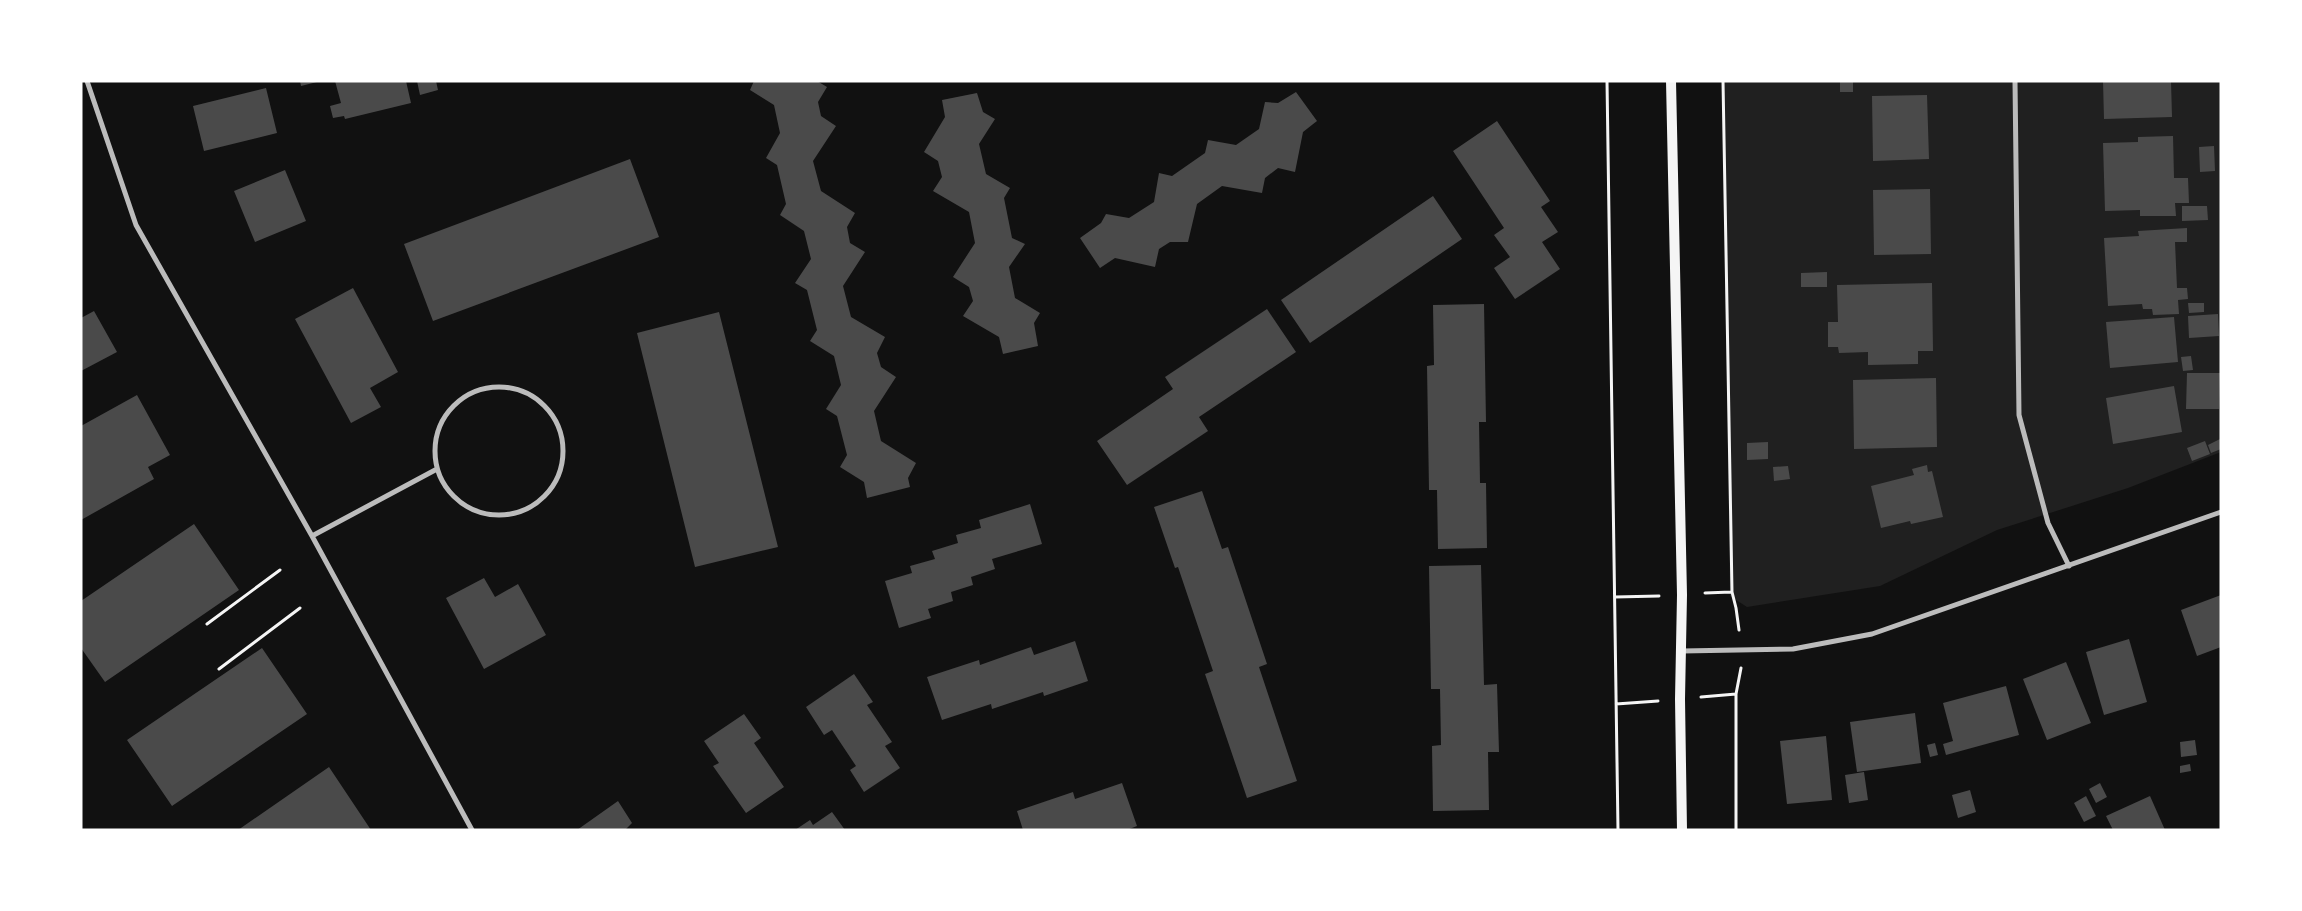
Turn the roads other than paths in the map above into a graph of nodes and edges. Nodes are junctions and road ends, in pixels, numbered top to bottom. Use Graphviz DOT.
graph roads {
  1 [pos="87,81"];
  2 [pos="1671,81"];
  3 [pos="2014,81"];
  4 [pos="437,469"];
  5 [pos="2221,512"];
  6 [pos="312,536"];
  7 [pos="2070,566"];
  8 [pos="1682,651"];
  9 [pos="472,830"];
  10 [pos="1682,830"];
  1 -- 6 [label="street"];
  2 -- 8 [label="main road"];
  3 -- 7 [label="street"];
  4 -- 4 [label="street"];
  4 -- 6 [label="street"];
  5 -- 7 [label="street"];
  6 -- 9 [label="street"];
  7 -- 8 [label="street"];
  8 -- 10 [label="main road"];
}
